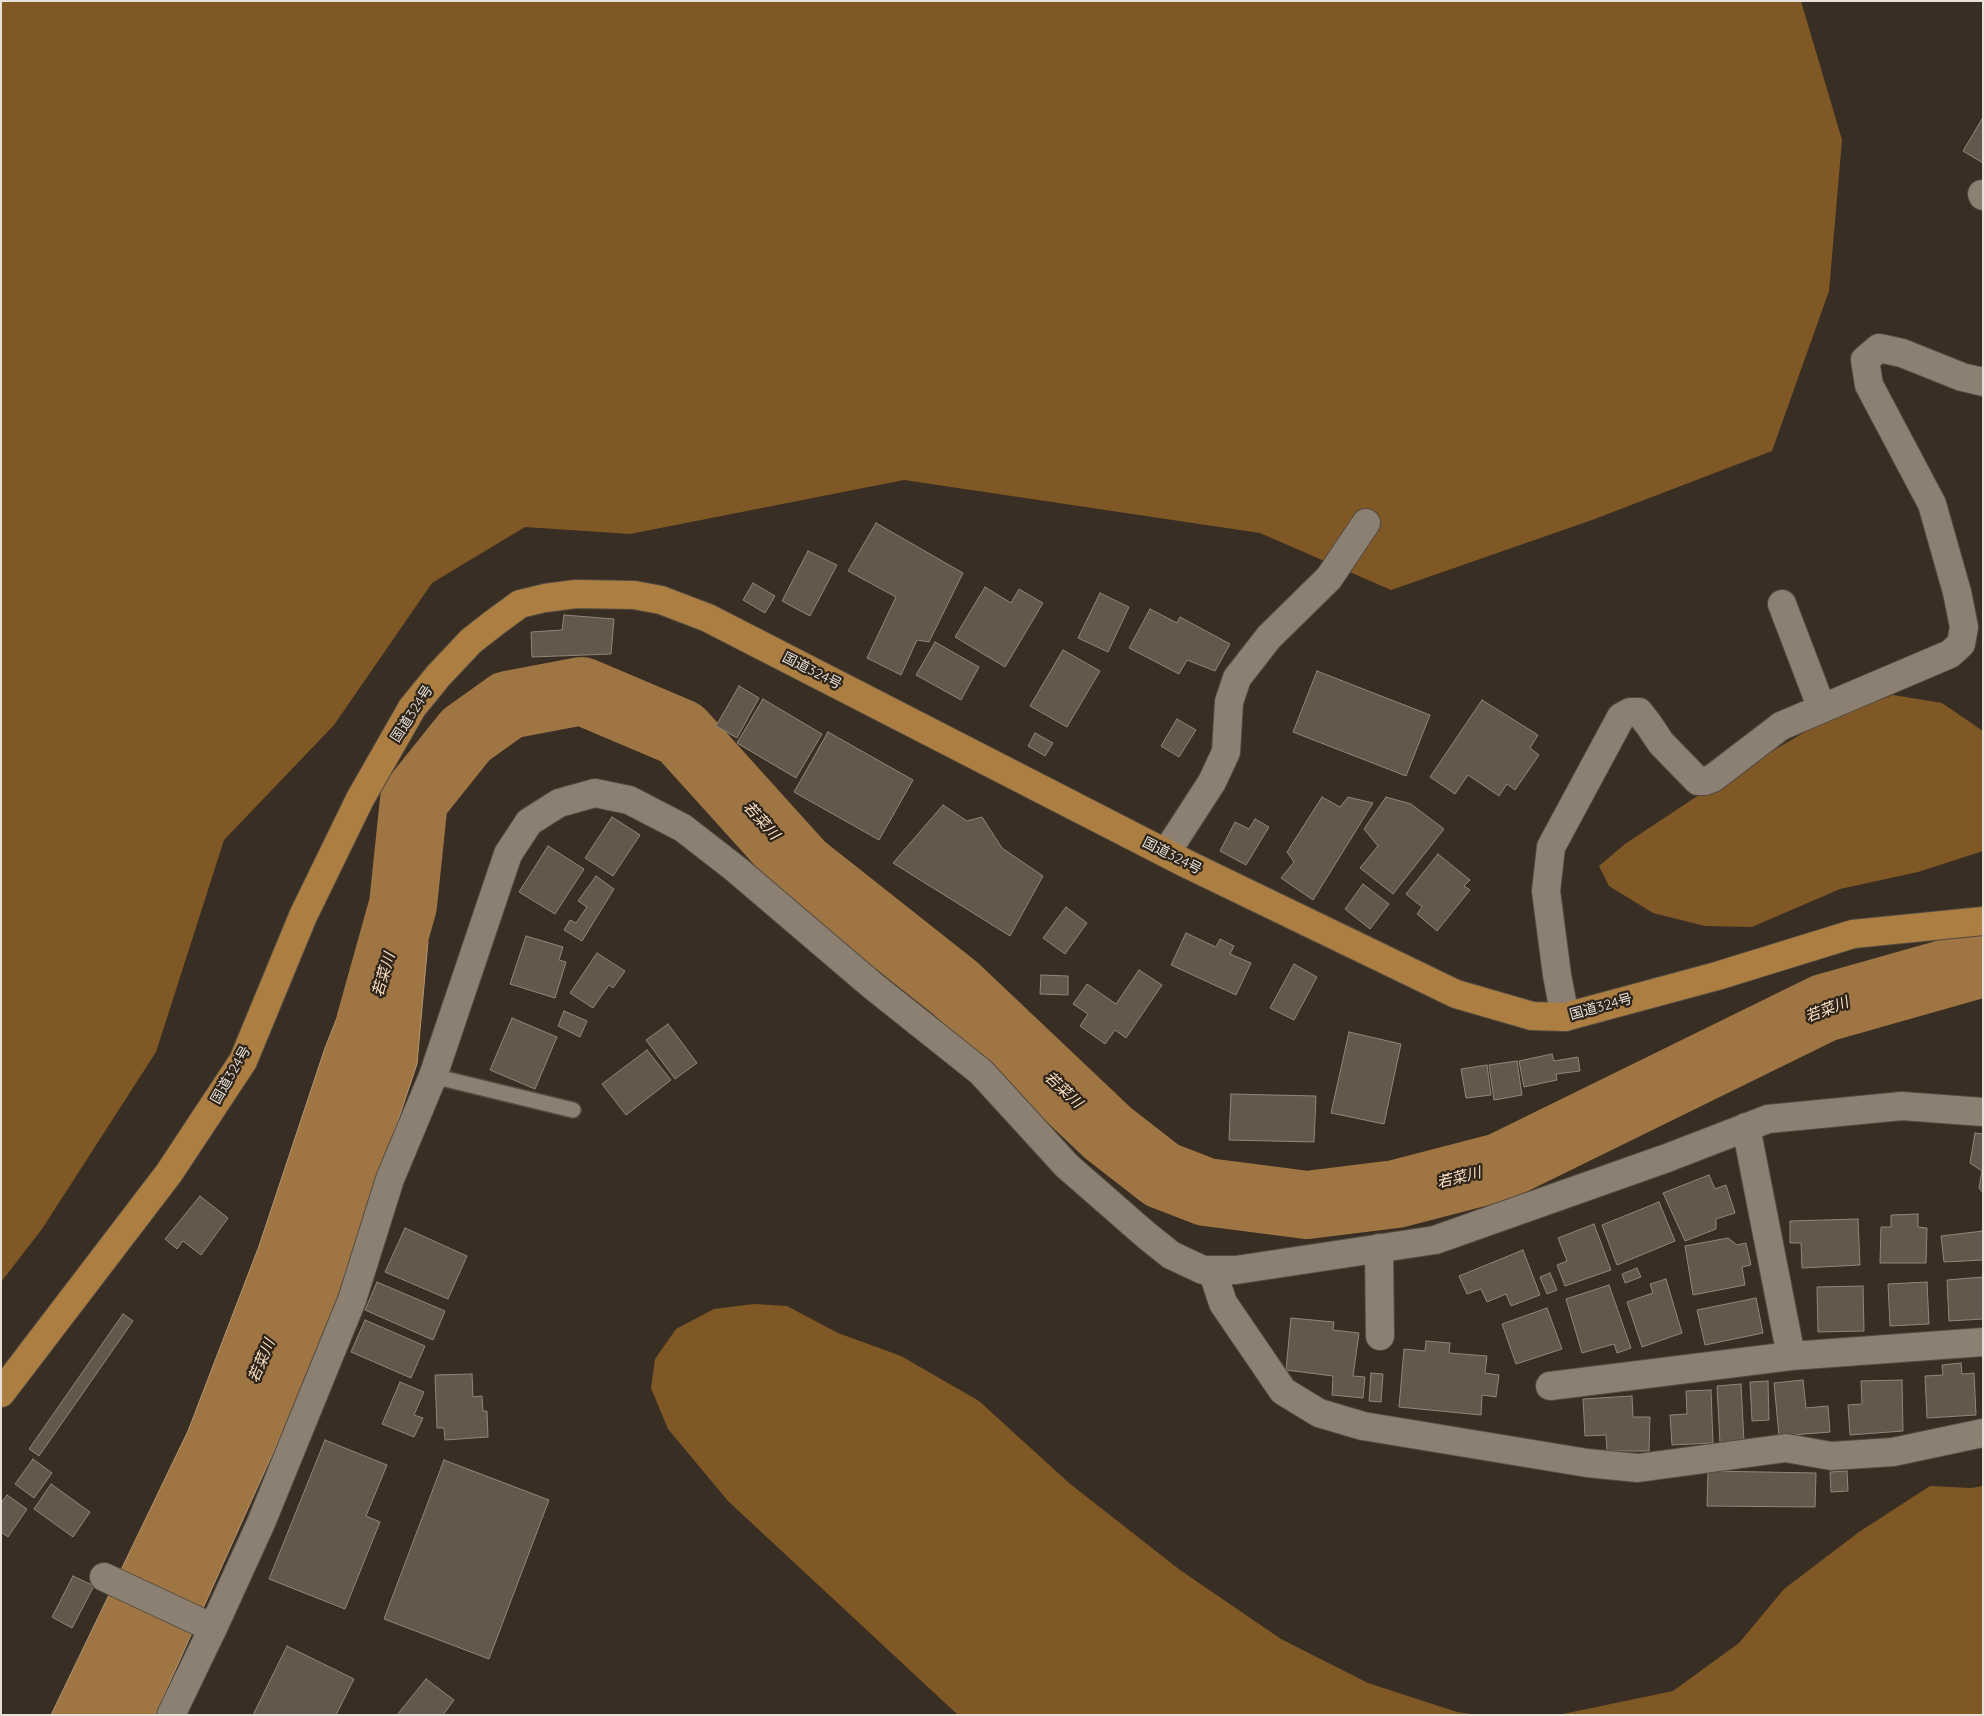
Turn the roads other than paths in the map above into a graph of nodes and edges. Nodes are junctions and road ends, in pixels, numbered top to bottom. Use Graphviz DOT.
graph roads {
  1 [pos="1983,382"];
  2 [pos="1366,523"];
  3 [pos="1782,604"];
  4 [pos="1822,709"];
  5 [pos="1166,853"];
  6 [pos="1983,921"];
  7 [pos="1566,1017"];
  8 [pos="433,1076"];
  9 [pos="573,1110"];
  10 [pos="1983,1112"];
  11 [pos="1746,1127"];
  12 [pos="1379,1248"];
  13 [pos="1212,1270"];
  14 [pos="1380,1336"];
  15 [pos="1983,1342"];
  16 [pos="1791,1356"];
  17 [pos="1550,1386"];
  18 [pos="1,1393"];
  19 [pos="1983,1433"];
  20 [pos="104,1577"];
  21 [pos="206,1625"];
  22 [pos="171,1715"];
  1 -- 4 [label="street"];
  2 -- 5 [label="street"];
  3 -- 4 [label="street"];
  4 -- 7 [label="street"];
  5 -- 7 [label="highway, 国道324号"];
  5 -- 18 [label="highway, 国道324号"];
  6 -- 7 [label="highway, 国道324号"];
  8 -- 9 [label="lane"];
  8 -- 13 [label="street"];
  8 -- 21 [label="street"];
  10 -- 11 [label="street"];
  11 -- 12 [label="street"];
  11 -- 16 [label="street"];
  12 -- 13 [label="street"];
  12 -- 14 [label="street"];
  13 -- 19 [label="street"];
  15 -- 16 [label="street"];
  16 -- 17 [label="street"];
  20 -- 21 [label="street"];
  21 -- 22 [label="street"];
}
